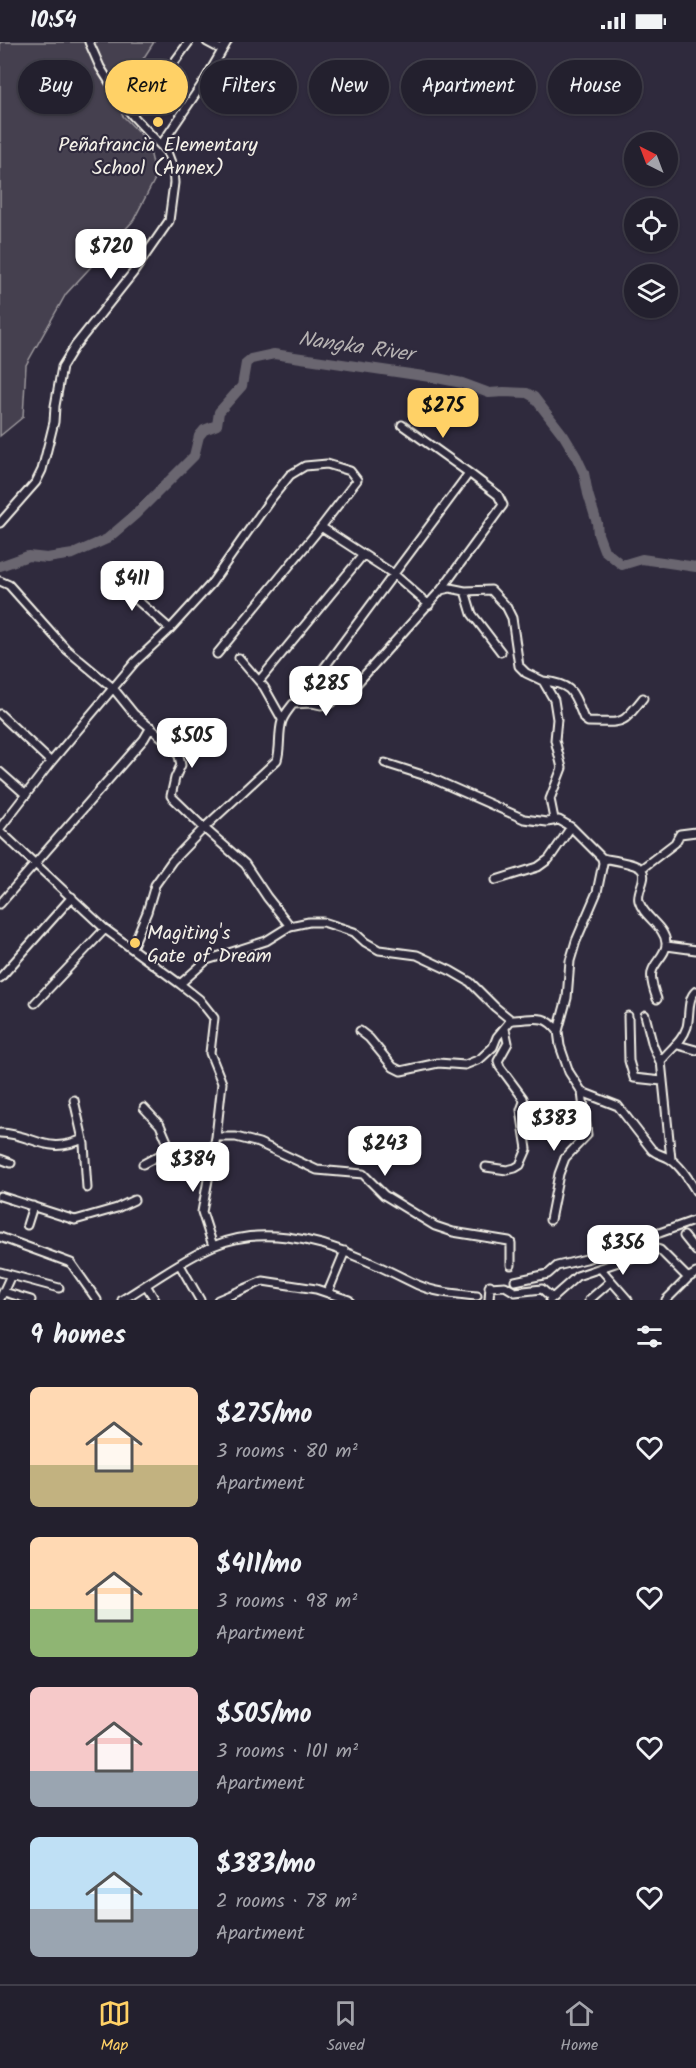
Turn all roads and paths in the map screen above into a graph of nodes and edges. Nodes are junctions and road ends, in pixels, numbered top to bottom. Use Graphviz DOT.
graph roads {
  1 [pos="89,42"];
  2 [pos="189,42"];
  3 [pos="207,42"];
  4 [pos="227,42"];
  5 [pos="222,50"];
  6 [pos="176,60"];
  7 [pos="161,145"];
  8 [pos="402,424"];
  9 [pos="469,474"];
  10 [pos="0,524"];
  11 [pos="321,527"];
  12 [pos="363,555"];
  13 [pos="395,575"];
  14 [pos="113,576"];
  15 [pos="0,581"];
  16 [pos="441,590"];
  17 [pos="465,591"];
  18 [pos="429,605"];
  19 [pos="170,629"];
  20 [pos="501,652"];
  21 [pos="217,654"];
  22 [pos="239,658"];
  23 [pos="259,681"];
  24 [pos="543,681"];
  25 [pos="113,688"];
  26 [pos="643,698"];
  27 [pos="298,703"];
  28 [pos="0,714"];
  29 [pos="282,719"];
  30 [pos="151,728"];
  31 [pos="51,762"];
  32 [pos="385,763"];
  33 [pos="0,772"];
  34 [pos="26,795"];
  35 [pos="554,819"];
  36 [pos="571,827"];
  37 [pos="204,828"];
  38 [pos="0,830"];
  39 [pos="696,832"];
  40 [pos="602,858"];
  41 [pos="36,863"];
  42 [pos="641,869"];
  43 [pos="496,880"];
  44 [pos="72,897"];
  45 [pos="0,904"];
  46 [pos="290,926"];
  47 [pos="105,928"];
  48 [pos="667,946"];
  49 [pos="132,948"];
  50 [pos="696,950"];
  51 [pos="0,978"];
  52 [pos="180,984"];
  53 [pos="696,991"];
  54 [pos="657,999"];
  55 [pos="35,1003"];
  56 [pos="645,1015"];
  57 [pos="628,1016"];
  58 [pos="511,1020"];
  59 [pos="505,1029"];
  60 [pos="360,1031"];
  61 [pos="558,1031"];
  62 [pos="678,1045"];
  63 [pos="696,1050"];
  64 [pos="661,1064"];
  65 [pos="662,1081"];
  66 [pos="582,1092"];
  67 [pos="74,1100"];
  68 [pos="144,1108"];
  69 [pos="0,1133"];
  70 [pos="216,1137"];
  71 [pos="82,1139"];
  72 [pos="171,1149"];
  73 [pos="0,1159"];
  74 [pos="671,1159"];
  75 [pos="11,1163"];
  76 [pos="143,1164"];
  77 [pos="210,1166"];
  78 [pos="486,1167"];
  79 [pos="696,1175"];
  80 [pos="688,1178"];
  81 [pos="87,1188"];
  82 [pos="696,1191"];
  83 [pos="0,1196"];
  84 [pos="134,1200"];
  85 [pos="33,1206"];
  86 [pos="550,1220"];
  87 [pos="696,1220"];
  88 [pos="27,1225"];
  89 [pos="684,1236"];
  90 [pos="0,1237"];
  91 [pos="213,1246"];
  92 [pos="345,1251"];
  93 [pos="696,1251"];
  94 [pos="180,1265"];
  95 [pos="511,1265"];
  96 [pos="600,1268"];
  97 [pos="0,1272"];
  98 [pos="696,1273"];
  99 [pos="11,1275"];
  100 [pos="687,1278"];
  101 [pos="514,1281"];
  102 [pos="611,1281"];
  103 [pos="146,1286"];
  104 [pos="59,1288"];
  105 [pos="328,1293"];
  106 [pos="1,1296"];
  107 [pos="477,1296"];
  108 [pos="515,1296"];
  109 [pos="95,1298"];
  110 [pos="551,1299"];
  111 [pos="31,1300"];
  112 [pos="122,1300"];
  113 [pos="155,1300"];
  114 [pos="200,1300"];
  115 [pos="218,1300"];
  116 [pos="349,1300"];
  117 [pos="489,1300"];
  118 [pos="589,1300"];
  119 [pos="628,1300"];
  120 [pos="666,1300"];
  1 -- 7 [label="street"];
  2 -- 6 [label="street"];
  3 -- 5 [label="street"];
  4 -- 5 [label="street"];
  5 -- 7 [label="street"];
  7 -- 10 [label="street"];
  8 -- 9 [label="street"];
  9 -- 13 [label="street"];
  9 -- 16 [label="street"];
  11 -- 12 [label="street"];
  11 -- 19 [label="street"];
  11 -- 21 [label="street"];
  12 -- 13 [label="street"];
  12 -- 23 [label="street"];
  13 -- 18 [label="street"];
  13 -- 27 [label="street"];
  14 -- 19 [label="street"];
  15 -- 25 [label="street"];
  16 -- 17 [label="street"];
  16 -- 18 [label="street"];
  17 -- 20 [label="street"];
  17 -- 24 [label="street"];
  18 -- 27 [label="street"];
  19 -- 25 [label="street"];
  22 -- 23 [label="street"];
  23 -- 29 [label="street"];
  24 -- 26 [label="street"];
  24 -- 35 [label="street"];
  25 -- 30 [label="street"];
  25 -- 31 [label="street"];
  27 -- 29 [label="street"];
  28 -- 31 [label="street"];
  29 -- 37 [label="street"];
  30 -- 37 [label="street"];
  30 -- 41 [label="street"];
  31 -- 34 [label="street"];
  32 -- 35 [label="street"];
  33 -- 34 [label="street"];
  34 -- 38 [label="street"];
  35 -- 36 [label="street"];
  36 -- 40 [label="street"];
  36 -- 43 [label="street"];
  37 -- 46 [label="street"];
  37 -- 49 [label="street"];
  38 -- 41 [label="street"];
  39 -- 42 [label="street"];
  40 -- 42 [label="street"];
  40 -- 61 [label="street"];
  41 -- 44 [label="street"];
  41 -- 45 [label="street"];
  42 -- 48 [label="street"];
  44 -- 47 [label="street"];
  44 -- 51 [label="street"];
  46 -- 52 [label="street"];
  46 -- 58 [label="street"];
  47 -- 49 [label="street"];
  47 -- 55 [label="street"];
  48 -- 50 [label="street"];
  48 -- 54 [label="street"];
  49 -- 52 [label="street"];
  52 -- 70 [label="street"];
  53 -- 62 [label="street"];
  56 -- 64 [label="street"];
  57 -- 65 [label="street"];
  58 -- 59 [label="street"];
  58 -- 61 [label="street"];
  59 -- 60 [label="street"];
  59 -- 78 [label="street"];
  61 -- 66 [label="street"];
  62 -- 63 [label="street"];
  62 -- 64 [label="street"];
  64 -- 65 [label="street"];
  65 -- 74 [label="street"];
  66 -- 74 [label="street"];
  66 -- 86 [label="street"];
  67 -- 71 [label="street"];
  68 -- 72 [label="street"];
  69 -- 71 [label="street"];
  70 -- 77 [label="street"];
  70 -- 95 [label="street"];
  71 -- 81 [label="street"];
  72 -- 76 [label="street"];
  72 -- 77 [label="street"];
  73 -- 75 [label="street"];
  74 -- 80 [label="street"];
  77 -- 91 [label="street"];
  79 -- 80 [label="street"];
  80 -- 82 [label="street"];
  83 -- 85 [label="street"];
  84 -- 85 [label="street"];
  85 -- 88 [label="street"];
  87 -- 101 [label="street"];
  89 -- 93 [label="street"];
  90 -- 109 [label="street"];
  91 -- 92 [label="street"];
  91 -- 94 [label="street"];
  92 -- 105 [label="street"];
  92 -- 107 [label="street"];
  94 -- 103 [label="street"];
  94 -- 114 [label="street"];
  96 -- 100 [label="street"];
  96 -- 102 [label="street"];
  96 -- 110 [label="street"];
  97 -- 99 [label="street"];
  98 -- 100 [label="street"];
  99 -- 104 [label="street"];
  99 -- 106 [label="street"];
  100 -- 120 [label="street"];
  102 -- 118 [label="street"];
  102 -- 119 [label="street"];
  103 -- 112 [label="street"];
  103 -- 113 [label="street"];
  105 -- 115 [label="street"];
  105 -- 116 [label="street"];
  106 -- 111 [label="street"];
  108 -- 110 [label="street"];
  108 -- 117 [label="street"];
}
